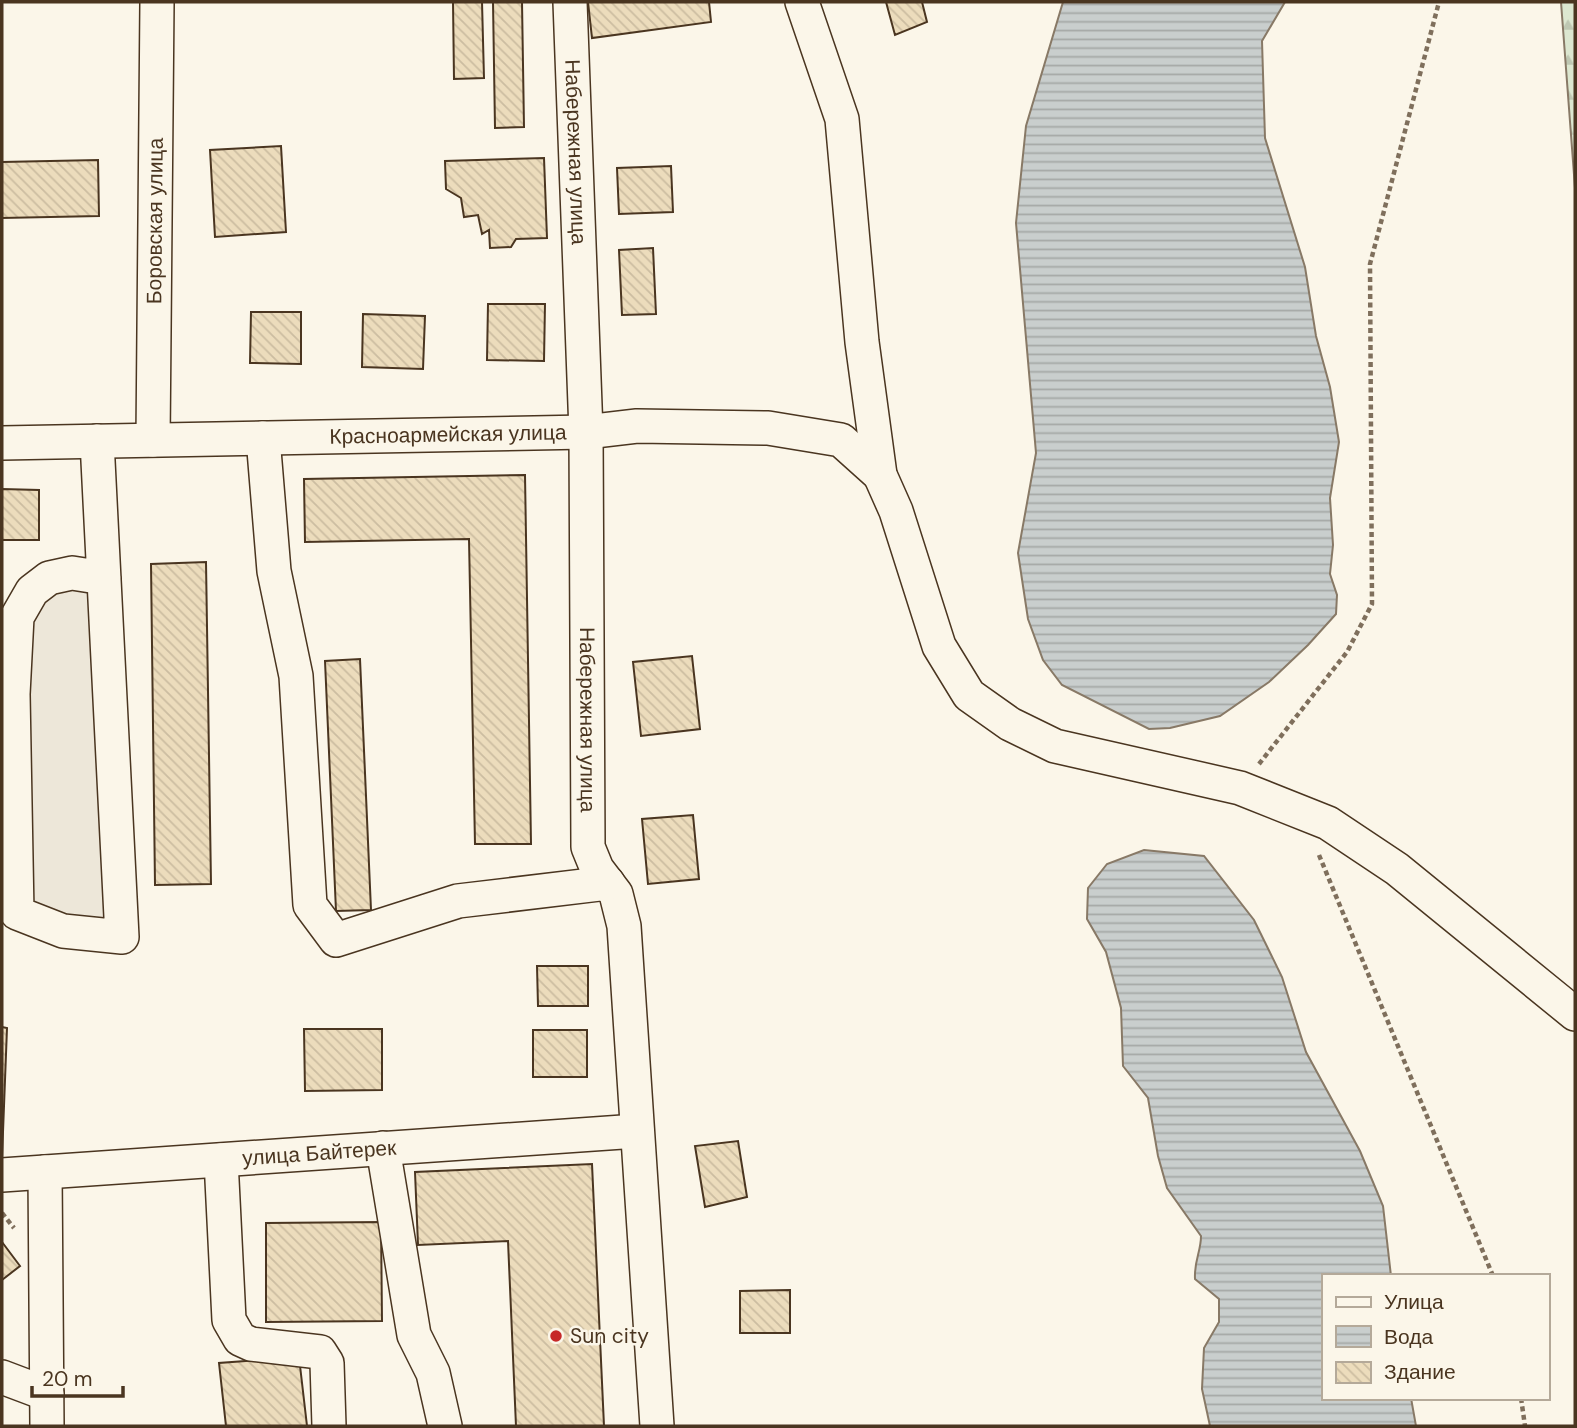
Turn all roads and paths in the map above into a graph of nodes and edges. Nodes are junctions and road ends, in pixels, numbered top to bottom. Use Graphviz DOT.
graph roads {
  1 [pos="157,2"];
  2 [pos="570,2"];
  3 [pos="802,2"];
  4 [pos="1439,2"];
  5 [pos="586,432"];
  6 [pos="263,438"];
  7 [pos="153,440"];
  8 [pos="97,441"];
  9 [pos="2,443"];
  10 [pos="880,475"];
  11 [pos="104,578"];
  12 [pos="1240,789"];
  13 [pos="1301,813"];
  14 [pos="608,883"];
  15 [pos="1575,1014"];
  16 [pos="637,1130"];
  17 [pos="383,1148"];
  18 [pos="221,1160"];
  19 [pos="45,1172"];
  20 [pos="2,1175"];
  21 [pos="1492,1274"];
  22 [pos="2,1377"];
  23 [pos="47,1394"];
  24 [pos="1521,1400"];
  25 [pos="47,1426"];
  26 [pos="329,1426"];
  27 [pos="445,1426"];
  28 [pos="657,1426"];
  29 [pos="1525,1426"];
  1 -- 7 [label="street, Боровская улица"];
  2 -- 5 [label="street, Набережная улица"];
  3 -- 10 [label="street"];
  4 -- 12 [label="path"];
  5 -- 6 [label="street, Красноармейская улица"];
  5 -- 10 [label="street, Красноармейская улица"];
  5 -- 14 [label="street, Набережная улица"];
  6 -- 7 [label="street, Красноармейская улица"];
  6 -- 14 [label="street"];
  7 -- 8 [label="street, Красноармейская улица"];
  8 -- 9 [label="street, Красноармейская улица"];
  8 -- 11 [label="street"];
  10 -- 12 [label="street"];
  11 -- 11 [label="street"];
  12 -- 13 [label="street"];
  13 -- 15 [label="street"];
  13 -- 21 [label="path"];
  14 -- 16 [label="street, Набережная улица"];
  16 -- 17 [label="street, улица Байтерек"];
  16 -- 28 [label="street, Набережная улица"];
  17 -- 18 [label="street, улица Байтерек"];
  17 -- 27 [label="street"];
  18 -- 19 [label="street, улица Байтерек"];
  18 -- 26 [label="street"];
  19 -- 20 [label="street, улица Байтерек"];
  19 -- 23 [label="street"];
  22 -- 23 [label="street"];
  23 -- 25 [label="street"];
  24 -- 29 [label="path"];
}
